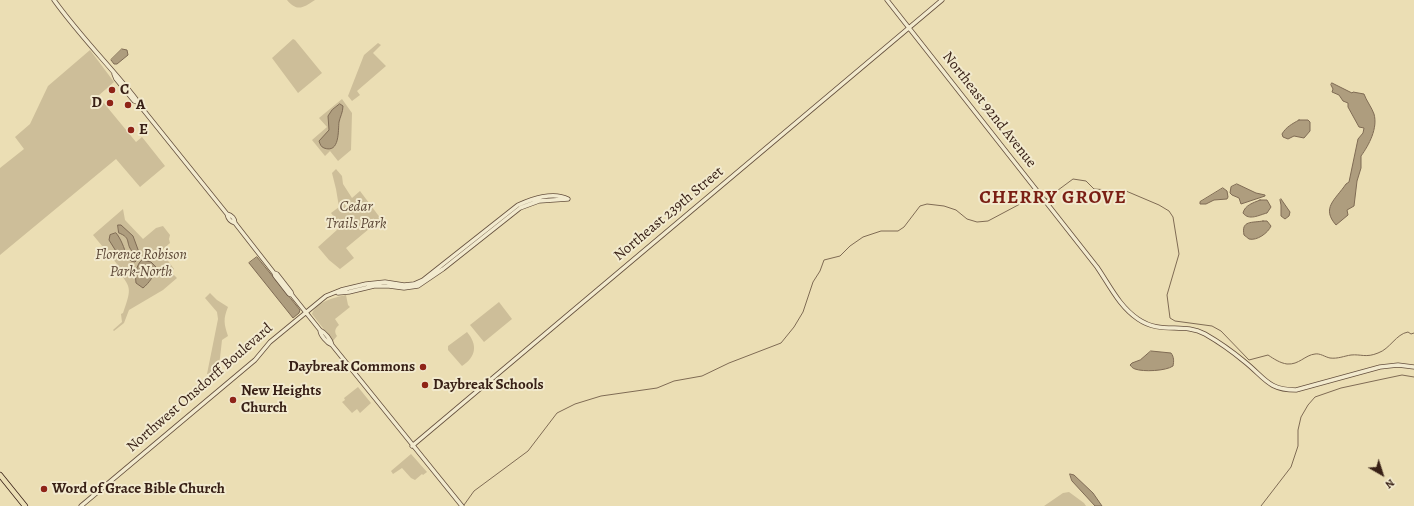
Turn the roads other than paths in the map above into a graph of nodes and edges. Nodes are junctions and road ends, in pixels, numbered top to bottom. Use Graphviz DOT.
graph roads {
  1 [pos="54,0"];
  2 [pos="887,0"];
  3 [pos="942,0"];
  4 [pos="908,28"];
  5 [pos="337,292"];
  6 [pos="306,312"];
  7 [pos="1414,367"];
  8 [pos="412,446"];
  9 [pos="0,475"];
  10 [pos="25,506"];
  11 [pos="81,506"];
  12 [pos="462,506"];
  1 -- 6 [label="street"];
  2 -- 4 [label="street, Northeast 92nd Avenue"];
  3 -- 4 [label="street, Northeast 239th Street"];
  4 -- 7 [label="street, Northeast 92nd Avenue"];
  4 -- 8 [label="street, Northeast 239th Street"];
  5 -- 5 [label="street, Northwest Onsdorff Boulevard"];
  5 -- 6 [label="street, Northwest Onsdorff Boulevard"];
  6 -- 8 [label="street"];
  6 -- 11 [label="street, Northwest Onsdorff Boulevard"];
  8 -- 12 [label="street"];
  9 -- 10 [label="main road"];
}
